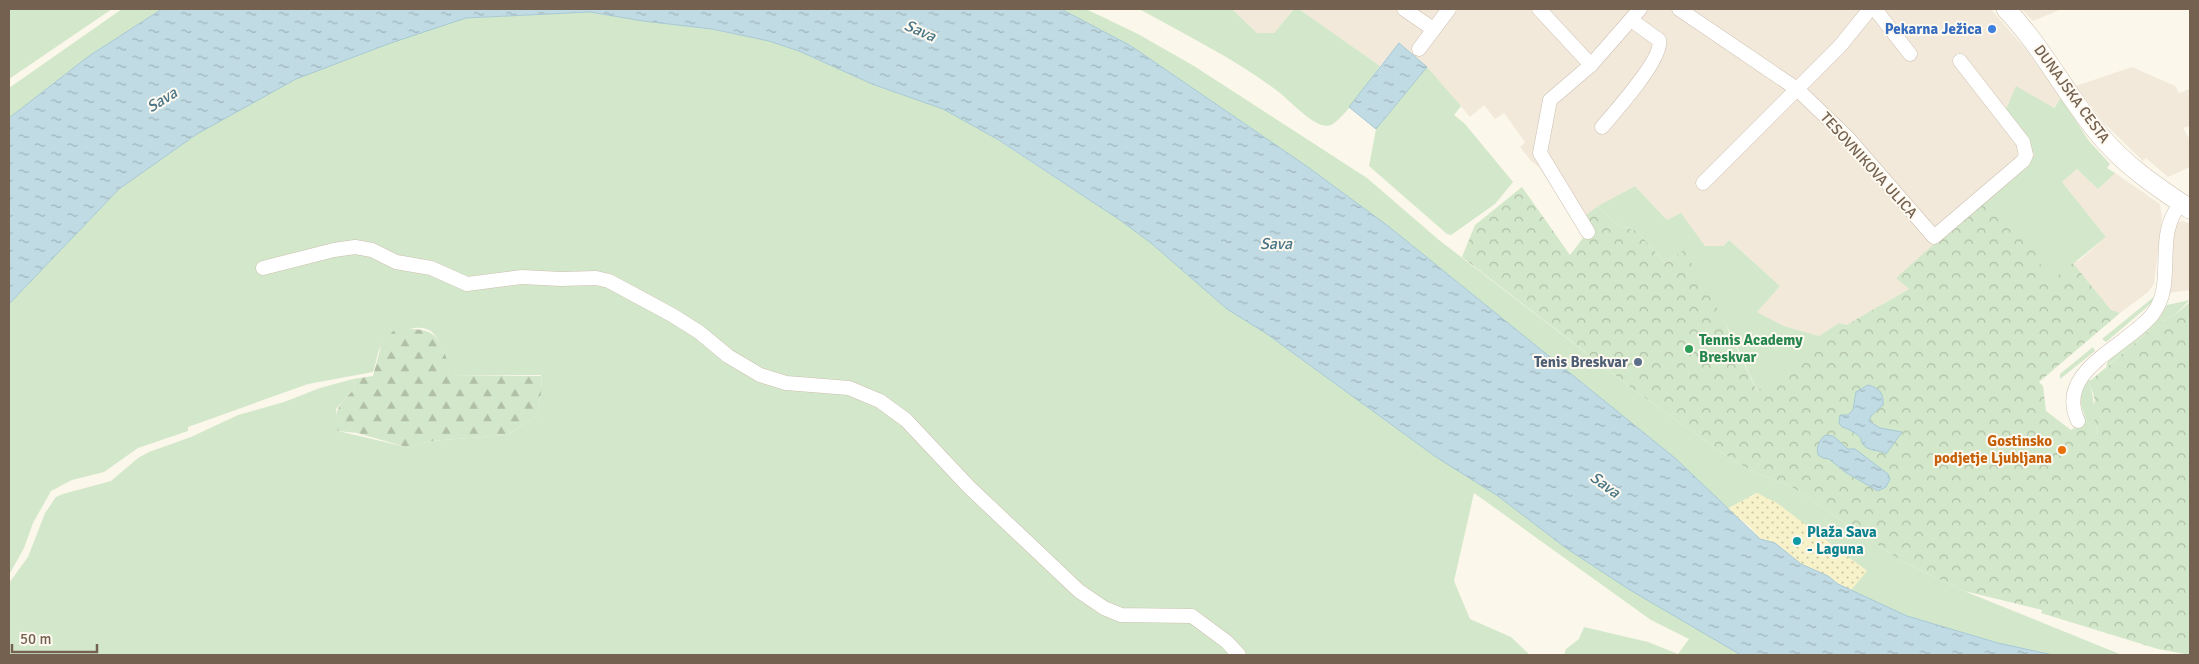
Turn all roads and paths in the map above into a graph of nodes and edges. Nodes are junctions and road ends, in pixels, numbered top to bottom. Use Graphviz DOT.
graph roads {
  1 [pos="1404,9"];
  2 [pos="1449,9"];
  3 [pos="1539,9"];
  4 [pos="1679,9"];
  5 [pos="1875,9"];
  6 [pos="2006,9"];
  7 [pos="1864,12"];
  8 [pos="1635,14"];
  9 [pos="1432,29"];
  10 [pos="1418,49"];
  11 [pos="1910,54"];
  12 [pos="1960,61"];
  13 [pos="1591,65"];
  14 [pos="1797,89"];
  15 [pos="1602,127"];
  16 [pos="1703,183"];
  17 [pos="2186,206"];
  18 [pos="1588,232"];
  19 [pos="263,268"];
  20 [pos="2078,421"];
  21 [pos="1238,655"];
  1 -- 9 [label="street"];
  2 -- 9 [label="street"];
  3 -- 13 [label="street"];
  4 -- 14 [label="street, TESOVNIKOVA ULICA"];
  5 -- 11 [label="street"];
  6 -- 17 [label="main road, DUNAJSKA CESTA"];
  7 -- 14 [label="street"];
  8 -- 13 [label="street"];
  8 -- 15 [label="street"];
  9 -- 10 [label="street"];
  12 -- 14 [label="street, TESOVNIKOVA ULICA"];
  13 -- 18 [label="street"];
  14 -- 16 [label="street"];
  17 -- 20 [label="street"];
  19 -- 21 [label="street"];
}
